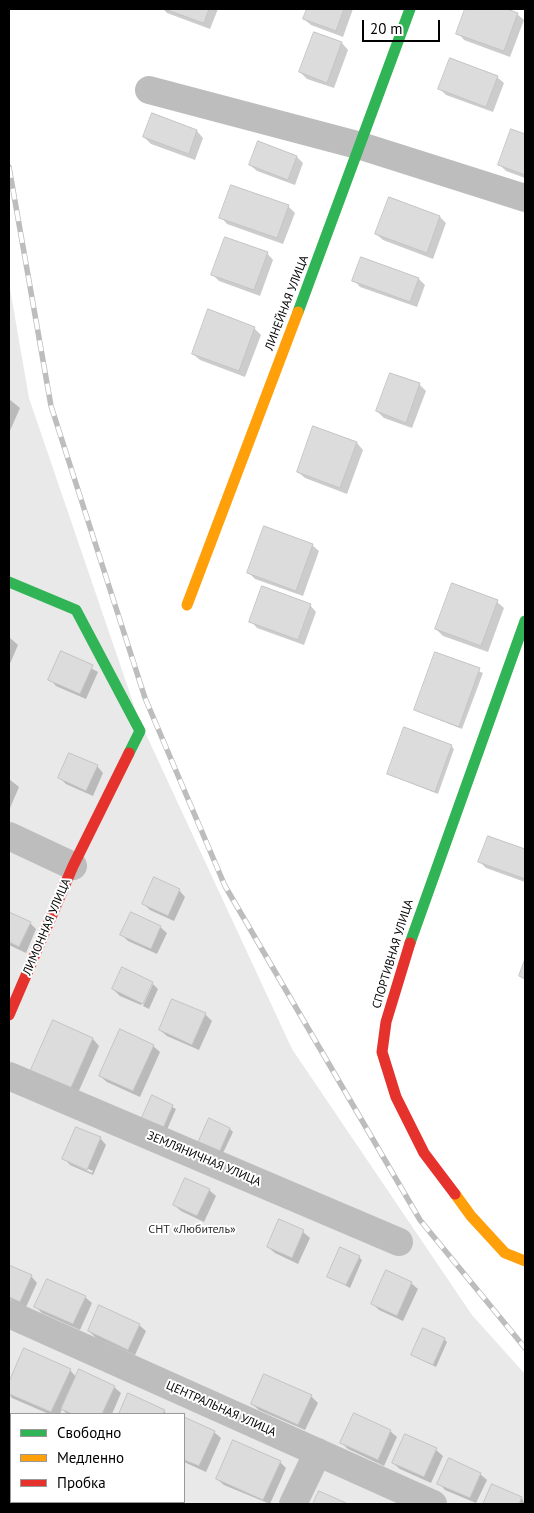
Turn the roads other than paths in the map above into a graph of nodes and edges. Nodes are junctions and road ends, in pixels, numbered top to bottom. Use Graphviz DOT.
graph roads {
  1 [pos="410,9"];
  2 [pos="149,90"];
  3 [pos="361,146"];
  4 [pos="525,198"];
  5 [pos="9,582"];
  6 [pos="187,605"];
  7 [pos="525,621"];
  8 [pos="9,836"];
  9 [pos="73,866"];
  10 [pos="9,1015"];
  11 [pos="9,1076"];
  12 [pos="399,1242"];
  13 [pos="525,1261"];
  14 [pos="9,1314"];
  15 [pos="318,1452"];
  16 [pos="293,1504"];
  17 [pos="433,1504"];
  1 -- 3 [label="street, ЛИНЕЙНАЯ УЛИЦА"];
  2 -- 3 [label="street"];
  3 -- 4 [label="street"];
  3 -- 6 [label="street, ЛИНЕЙНАЯ УЛИЦА"];
  5 -- 9 [label="street, ЛИМОННАЯ УЛИЦА"];
  7 -- 13 [label="street, СПОРТИВНАЯ УЛИЦА"];
  8 -- 9 [label="street, ЛИМОННАЯ УЛИЦА"];
  9 -- 10 [label="street, ЛИМОННАЯ УЛИЦА"];
  11 -- 12 [label="street, ЗЕМЛЯНИЧНАЯ УЛИЦА"];
  14 -- 15 [label="street, ЦЕНТРАЛЬНАЯ УЛИЦА"];
  15 -- 16 [label="street"];
  15 -- 17 [label="street, ЦЕНТРАЛЬНАЯ УЛИЦА"];
}
